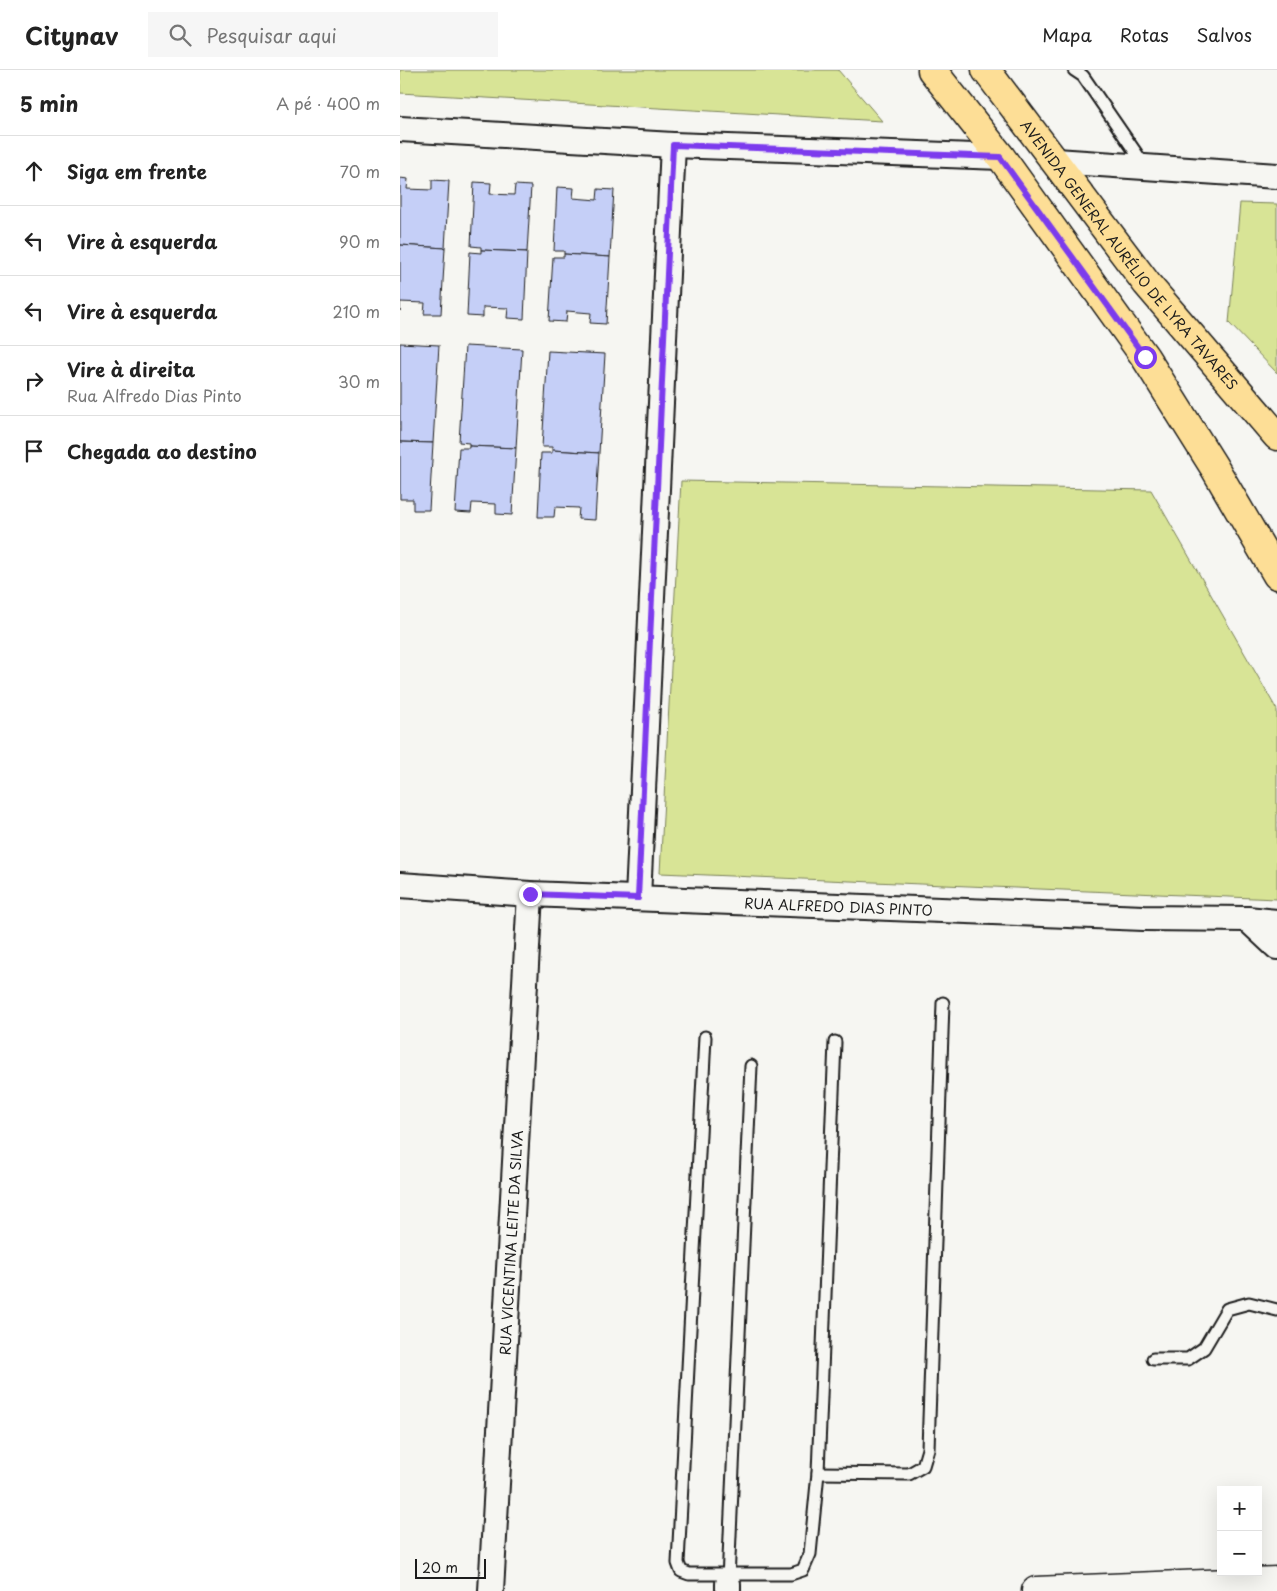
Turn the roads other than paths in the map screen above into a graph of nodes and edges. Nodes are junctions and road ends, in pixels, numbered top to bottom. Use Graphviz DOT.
graph roads {
  1 [pos="932,70"];
  2 [pos="986,70"];
  3 [pos="1074,70"];
  4 [pos="400,129"];
  5 [pos="673,145"];
  6 [pos="1000,157"];
  7 [pos="1056,161"];
  8 [pos="1146,167"];
  9 [pos="1277,176"];
  10 [pos="1277,436"];
  11 [pos="1277,575"];
  12 [pos="400,885"];
  13 [pos="530,894"];
  14 [pos="638,898"];
  15 [pos="1247,919"];
  16 [pos="1277,922"];
  17 [pos="1277,947"];
  18 [pos="944,1003"];
  19 [pos="705,1037"];
  20 [pos="835,1042"];
  21 [pos="751,1066"];
  22 [pos="1277,1310"];
  23 [pos="1153,1359"];
  24 [pos="818,1473"];
  25 [pos="728,1583"];
  26 [pos="1270,1585"];
  27 [pos="491,1591"];
  28 [pos="1036,1591"];
  1 -- 6 [label="main road"];
  2 -- 7 [label="main road, AVENIDA GENERAL AURÉLIO DE LYRA TAVARES"];
  3 -- 8 [label="lane"];
  4 -- 5 [label="street"];
  5 -- 6 [label="street"];
  5 -- 14 [label="street"];
  6 -- 11 [label="main road"];
  7 -- 8 [label="street"];
  7 -- 10 [label="main road, AVENIDA GENERAL AURÉLIO DE LYRA TAVARES"];
  8 -- 9 [label="street"];
  12 -- 13 [label="street, RUA ALFREDO DIAS PINTO"];
  13 -- 14 [label="street, RUA ALFREDO DIAS PINTO"];
  13 -- 27 [label="street, RUA VICENTINA LEITE DA SILVA"];
  14 -- 15 [label="street, RUA ALFREDO DIAS PINTO"];
  15 -- 16 [label="street, RUA ALFREDO DIAS PINTO"];
  15 -- 17 [label="street"];
  18 -- 24 [label="lane"];
  19 -- 25 [label="lane"];
  20 -- 24 [label="lane"];
  21 -- 25 [label="lane"];
  22 -- 23 [label="lane"];
  24 -- 25 [label="lane"];
  26 -- 28 [label="street"];
}
